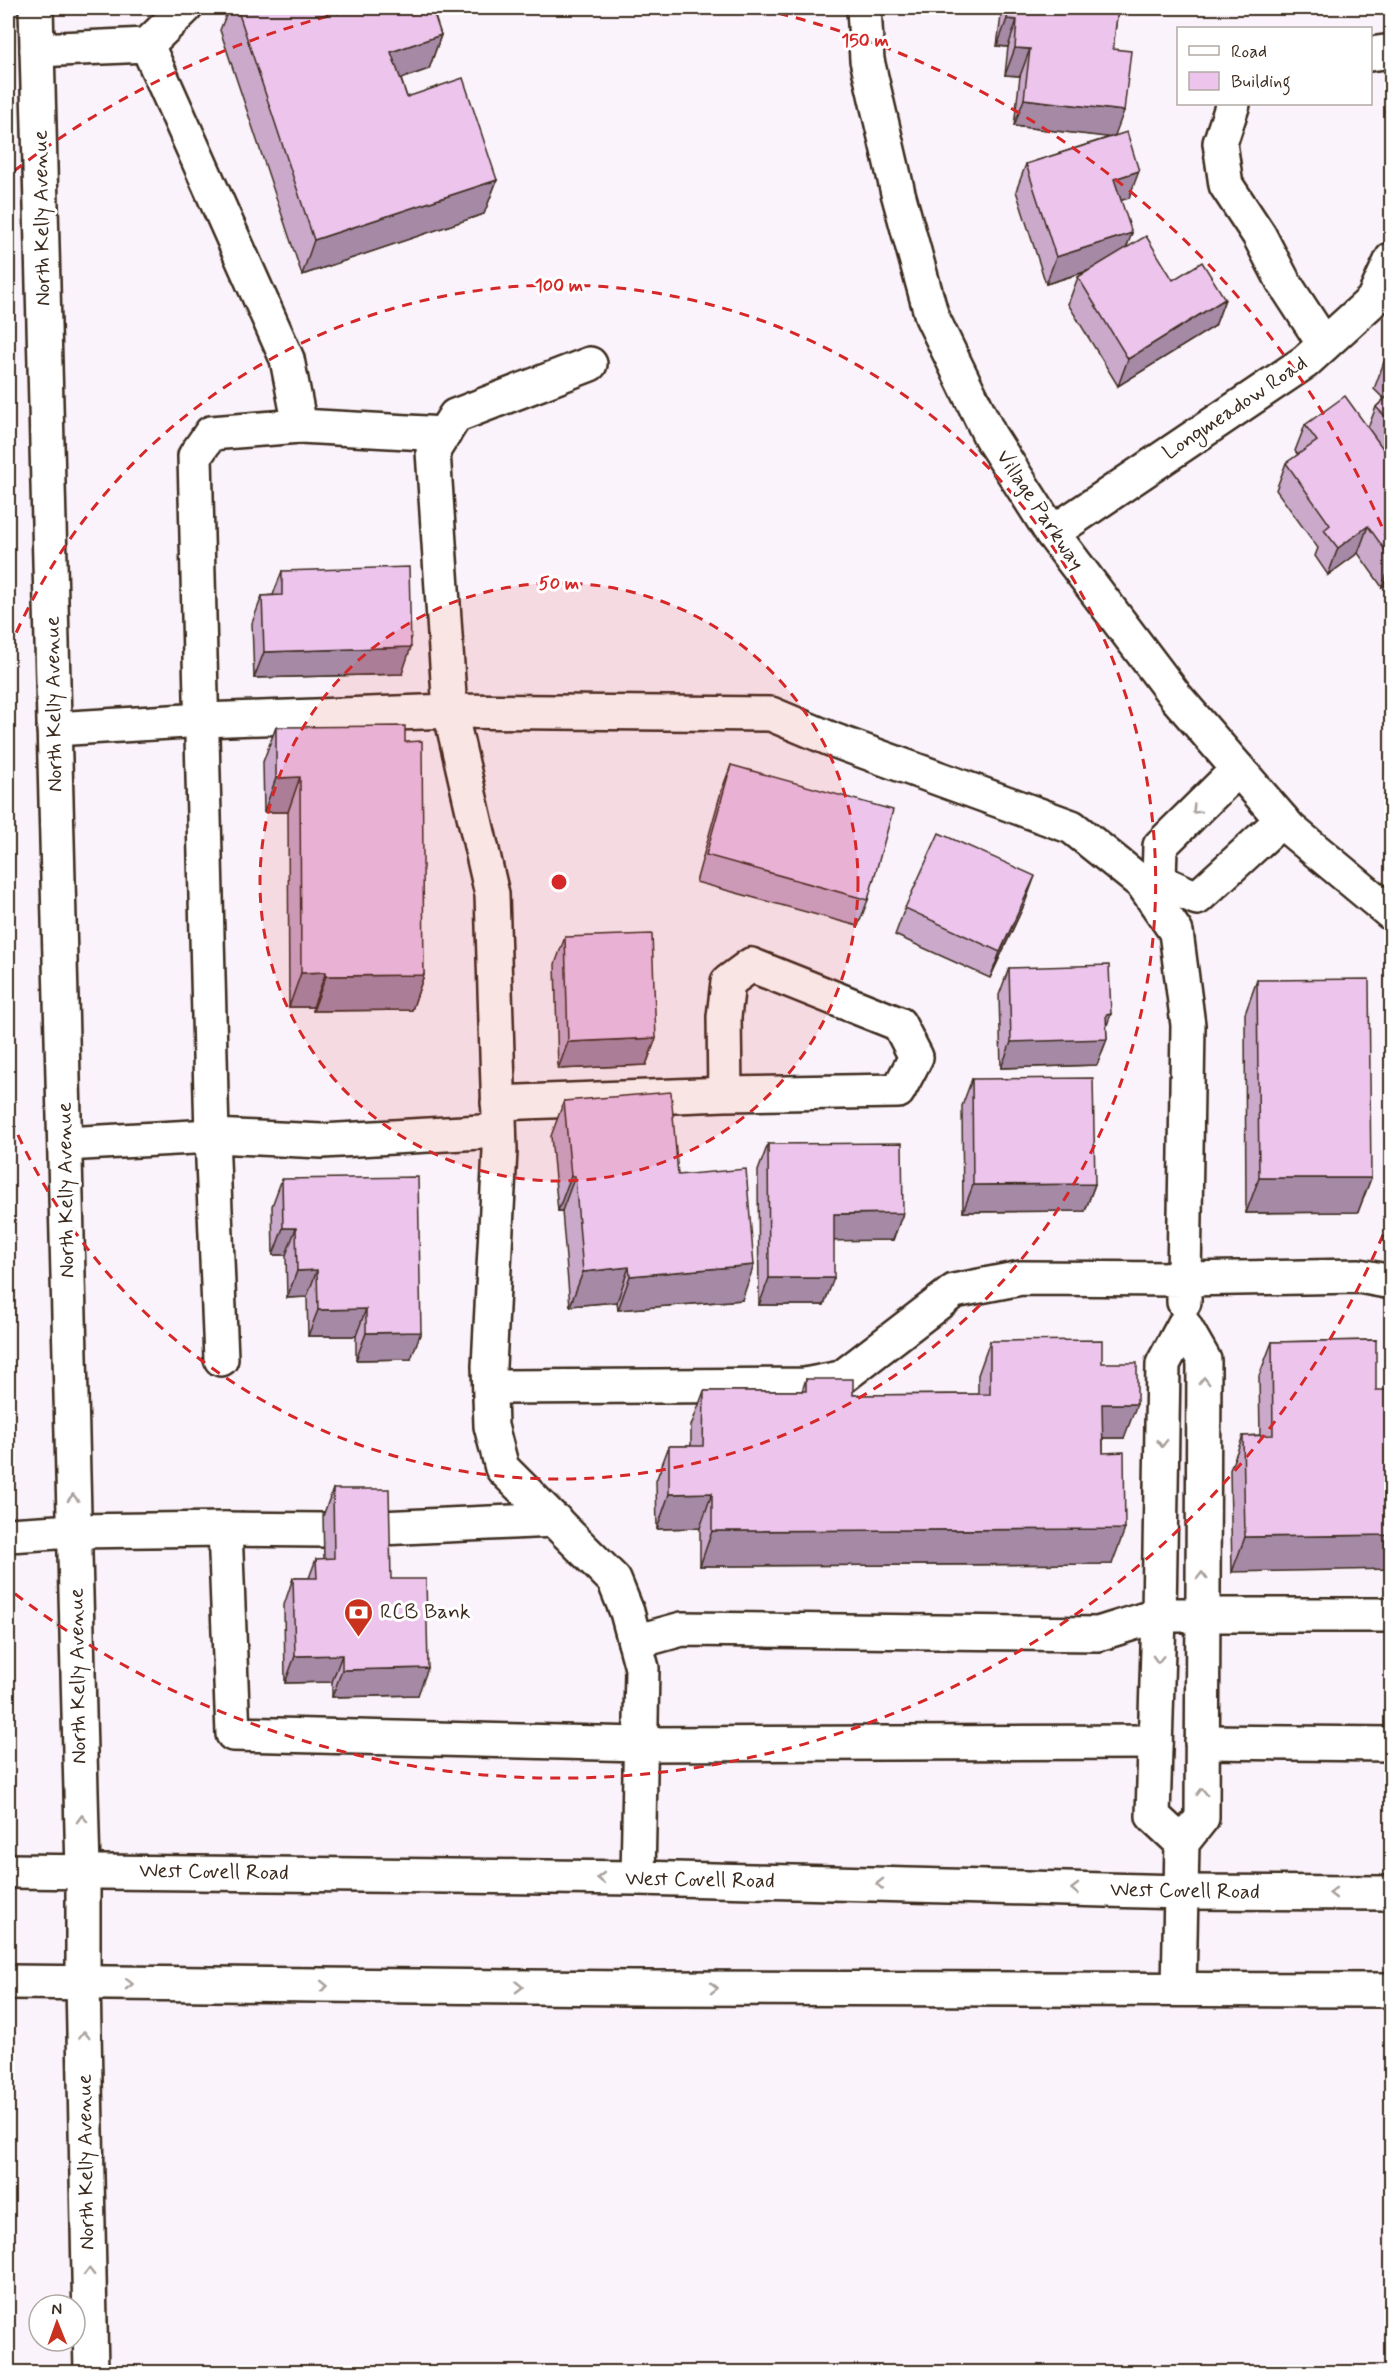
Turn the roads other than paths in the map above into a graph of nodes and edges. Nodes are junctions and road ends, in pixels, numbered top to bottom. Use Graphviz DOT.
graph roads {
  1 [pos="36,8"];
  2 [pos="185,8"];
  3 [pos="864,8"];
  4 [pos="147,45"];
  5 [pos="38,50"];
  6 [pos="1392,51"];
  7 [pos="1372,54"];
  8 [pos="1233,105"];
  9 [pos="1392,259"];
  10 [pos="1324,344"];
  11 [pos="590,364"];
  12 [pos="300,426"];
  13 [pos="444,434"];
  14 [pos="1052,532"];
  15 [pos="450,711"];
  16 [pos="203,720"];
  17 [pos="54,729"];
  18 [pos="1238,769"];
  19 [pos="1282,820"];
  20 [pos="1154,886"];
  21 [pos="1392,914"];
  22 [pos="725,1094"];
  23 [pos="499,1117"];
  24 [pos="212,1136"];
  25 [pos="65,1144"];
  26 [pos="1184,1279"];
  27 [pos="1392,1282"];
  28 [pos="1184,1325"];
  29 [pos="221,1359"];
  30 [pos="490,1387"];
  31 [pos="555,1520"];
  32 [pos="380,1528"];
  33 [pos="225,1529"];
  34 [pos="323,1530"];
  35 [pos="74,1532"];
  36 [pos="8,1535"];
  37 [pos="1202,1614"];
  38 [pos="1160,1615"];
  39 [pos="1392,1615"];
  40 [pos="635,1642"];
  41 [pos="1155,1742"];
  42 [pos="1202,1742"];
  43 [pos="640,1744"];
  44 [pos="1392,1744"];
  45 [pos="1182,1843"];
  46 [pos="8,1871"];
  47 [pos="83,1871"];
  48 [pos="638,1878"];
  49 [pos="1182,1892"];
  50 [pos="1392,1893"];
  51 [pos="8,1982"];
  52 [pos="83,1983"];
  53 [pos="1179,1988"];
  54 [pos="1392,1990"];
  55 [pos="91,2373"];
  1 -- 5 [label="street, North Kelly Avenue"];
  2 -- 4 [label="street"];
  3 -- 14 [label="street, Village Parkway"];
  4 -- 5 [label="street"];
  4 -- 12 [label="street"];
  5 -- 17 [label="street, North Kelly Avenue"];
  6 -- 7 [label="street"];
  8 -- 10 [label="street"];
  9 -- 10 [label="street, Longmeadow Road"];
  10 -- 14 [label="street, Longmeadow Road"];
  11 -- 13 [label="street"];
  12 -- 13 [label="street"];
  12 -- 16 [label="street"];
  13 -- 15 [label="street"];
  14 -- 18 [label="street, Village Parkway"];
  15 -- 16 [label="street"];
  15 -- 20 [label="street"];
  15 -- 23 [label="street"];
  16 -- 17 [label="street"];
  16 -- 24 [label="street"];
  17 -- 25 [label="street, North Kelly Avenue"];
  18 -- 19 [label="street, Village Parkway"];
  18 -- 20 [label="street, one-way"];
  19 -- 20 [label="street"];
  19 -- 21 [label="street, Village Parkway"];
  20 -- 26 [label="street"];
  22 -- 22 [label="street"];
  22 -- 23 [label="street"];
  23 -- 24 [label="street"];
  23 -- 30 [label="street"];
  24 -- 25 [label="street"];
  24 -- 29 [label="street"];
  35 -- 25 [label="street, North Kelly Avenue, one-way"];
  26 -- 27 [label="street"];
  26 -- 28 [label="street"];
  26 -- 30 [label="street"];
  37 -- 28 [label="street, one-way"];
  28 -- 38 [label="street, one-way"];
  30 -- 31 [label="street"];
  31 -- 32 [label="street"];
  31 -- 40 [label="street"];
  33 -- 34 [label="street"];
  33 -- 35 [label="street"];
  33 -- 43 [label="street"];
  35 -- 36 [label="street"];
  47 -- 35 [label="street, North Kelly Avenue, one-way"];
  37 -- 38 [label="street"];
  37 -- 39 [label="street"];
  37 -- 42 [label="street"];
  38 -- 40 [label="street"];
  38 -- 41 [label="street, one-way"];
  40 -- 43 [label="street"];
  41 -- 43 [label="street"];
  41 -- 45 [label="street"];
  42 -- 44 [label="street"];
  45 -- 42 [label="street, one-way"];
  43 -- 48 [label="street"];
  45 -- 49 [label="street"];
  46 -- 47 [label="street, West Covell Road"];
  48 -- 47 [label="street, West Covell Road, one-way"];
  47 -- 52 [label="street, North Kelly Avenue"];
  49 -- 48 [label="street, West Covell Road, one-way"];
  50 -- 49 [label="street, West Covell Road, one-way"];
  49 -- 53 [label="street"];
  51 -- 52 [label="street"];
  52 -- 53 [label="street, one-way"];
  55 -- 52 [label="street, North Kelly Avenue, one-way"];
  53 -- 54 [label="street"];
}
